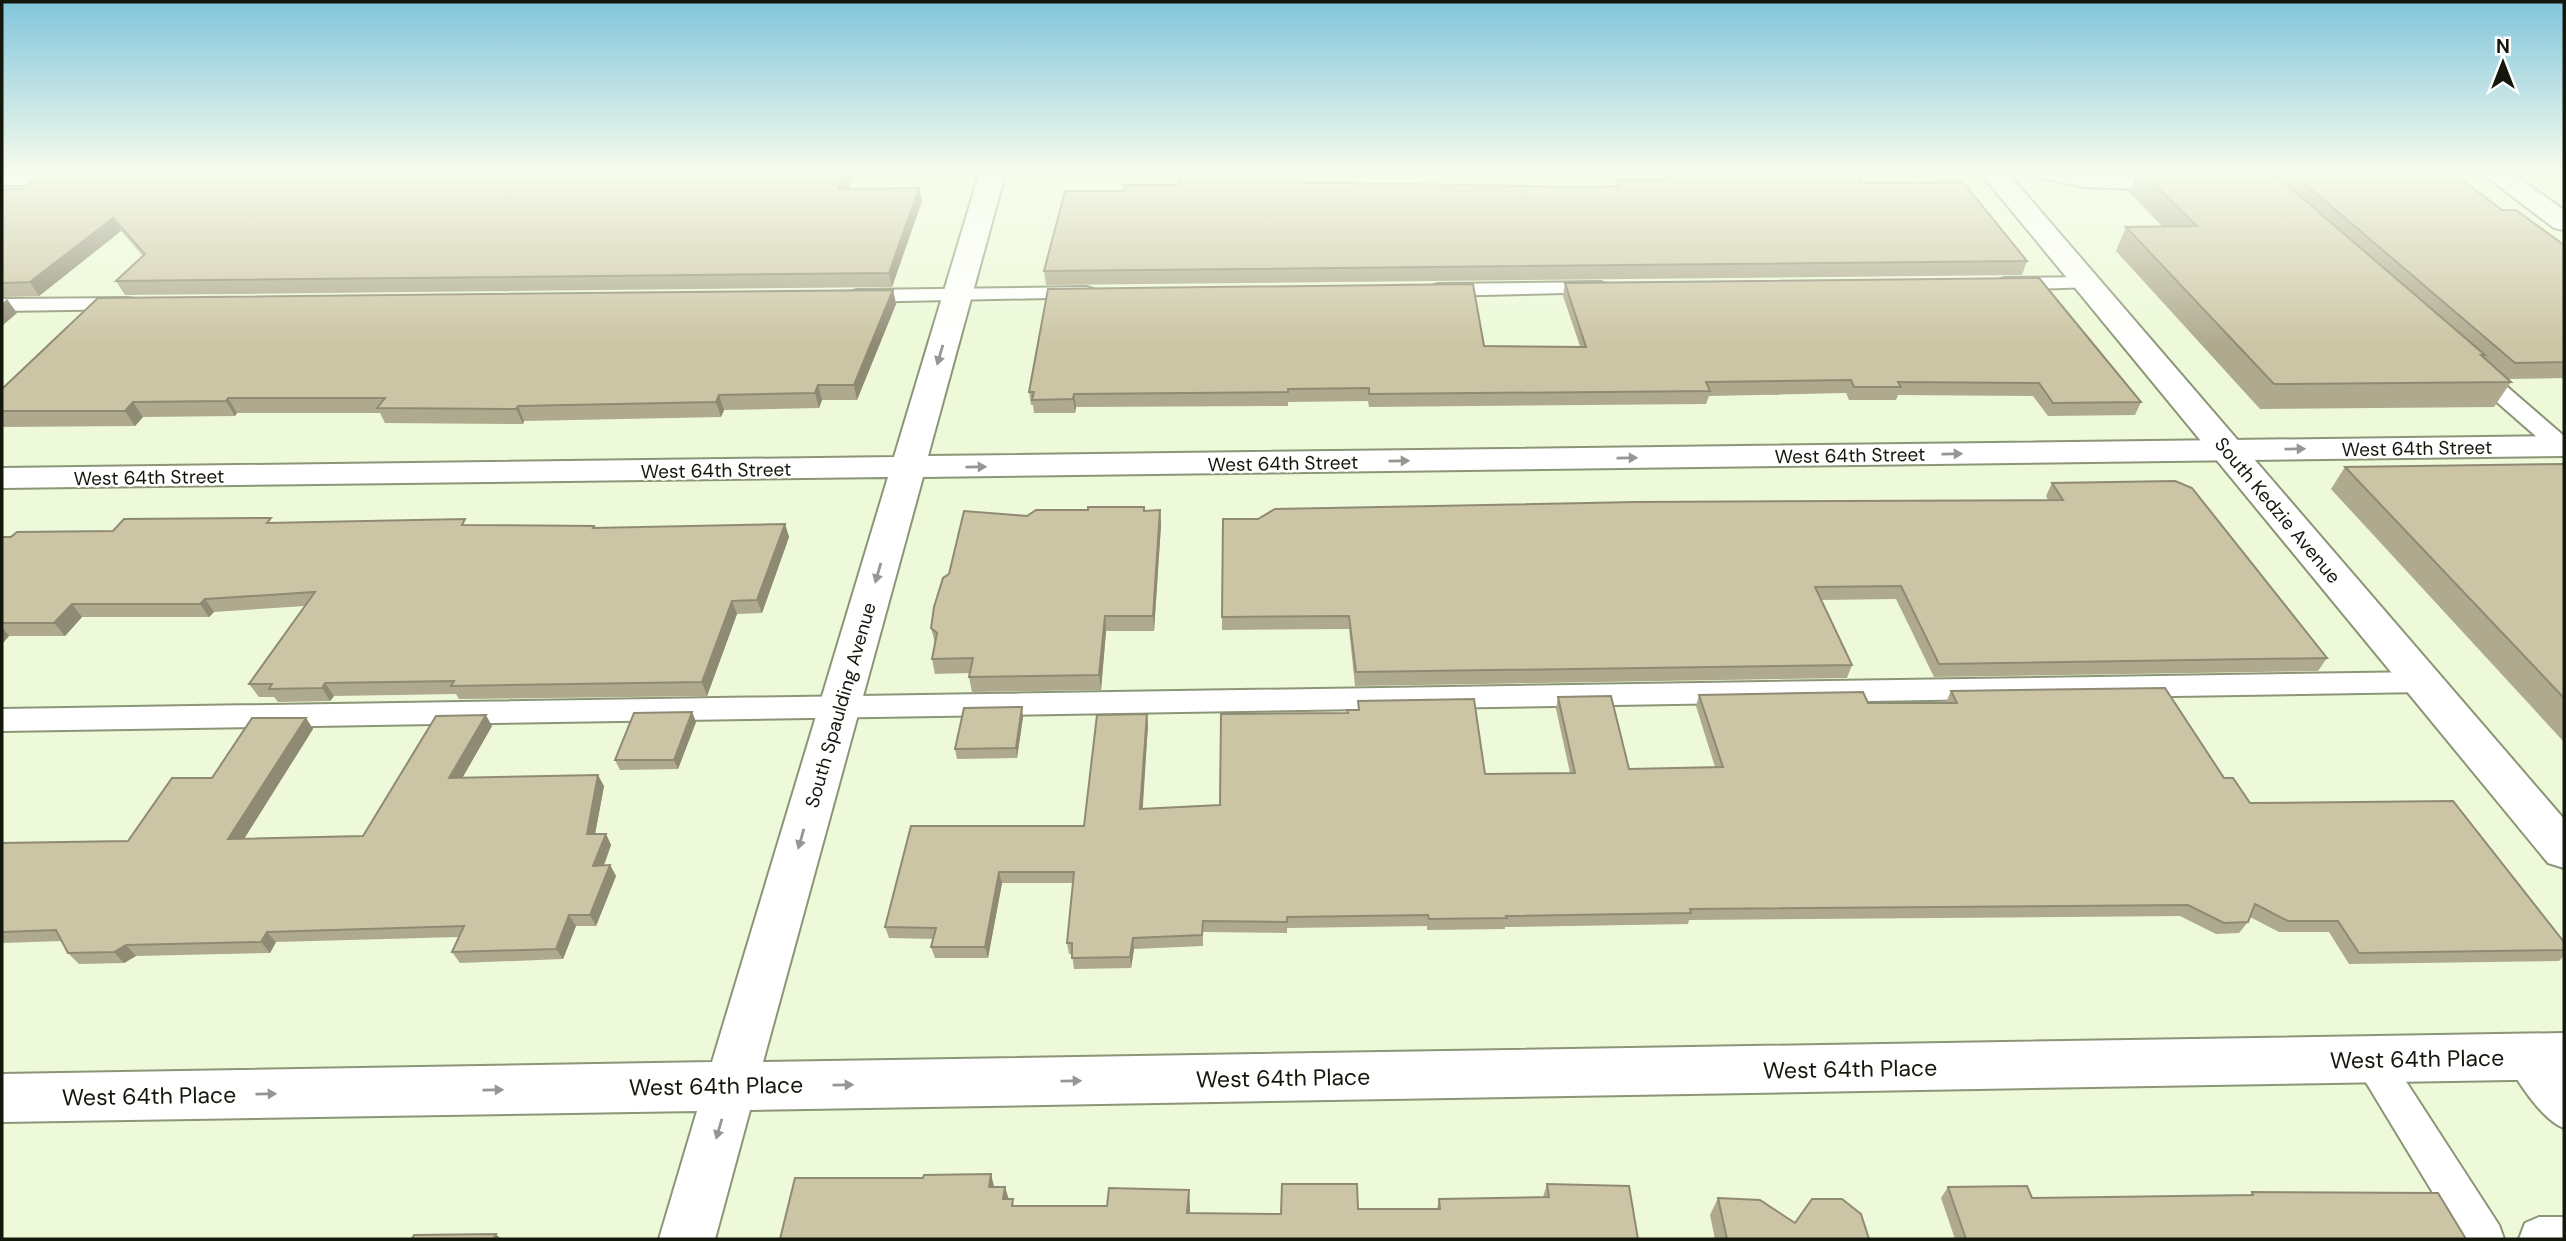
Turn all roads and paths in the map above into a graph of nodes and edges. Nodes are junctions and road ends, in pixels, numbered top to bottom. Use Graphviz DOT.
graph roads {
  1 [pos="976,229"];
  2 [pos="2041,229"];
  3 [pos="2086,283"];
  4 [pos="1987,284"];
  5 [pos="1617,288"];
  6 [pos="1423,290"];
  7 [pos="1103,293"];
  8 [pos="957,295"];
  9 [pos="838,296"];
  10 [pos="151,304"];
  11 [pos="2,305"];
  12 [pos="2458,355"];
  13 [pos="2563,447"];
  14 [pos="2227,450"];
  15 [pos="908,468"];
  16 [pos="2,478"];
  17 [pos="2424,682"];
  18 [pos="840,706"];
  19 [pos="2,720"];
  20 [pos="2564,850"];
  21 [pos="2544,1056"];
  22 [pos="2372,1060"];
  23 [pos="731,1086"];
  24 [pos="2,1098"];
  25 [pos="2564,1110"];
  26 [pos="687,1239"];
  27 [pos="2484,1239"];
  1 -- 8 [label="street, South Spaulding Avenue"];
  2 -- 3 [label="street, South Kedzie Avenue"];
  3 -- 4 [label="lane"];
  3 -- 14 [label="street, South Kedzie Avenue"];
  5 -- 6 [label="lane"];
  7 -- 8 [label="lane"];
  8 -- 9 [label="lane"];
  8 -- 15 [label="street, South Spaulding Avenue, one-way"];
  10 -- 11 [label="lane"];
  12 -- 13 [label="lane"];
  14 -- 13 [label="street, West 64th Street, one-way"];
  15 -- 14 [label="street, West 64th Street, one-way"];
  14 -- 17 [label="street, South Kedzie Avenue"];
  15 -- 16 [label="street, West 64th Street"];
  15 -- 18 [label="street, South Spaulding Avenue, one-way"];
  17 -- 18 [label="lane"];
  17 -- 20 [label="street, South Kedzie Avenue"];
  18 -- 19 [label="lane"];
  18 -- 23 [label="street, South Spaulding Avenue, one-way"];
  21 -- 22 [label="street, West 64th Place"];
  21 -- 25 [label="lane"];
  23 -- 22 [label="street, West 64th Place, one-way"];
  22 -- 27 [label="lane"];
  24 -- 23 [label="street, West 64th Place, one-way"];
  23 -- 26 [label="street, South Spaulding Avenue, one-way"];
}
